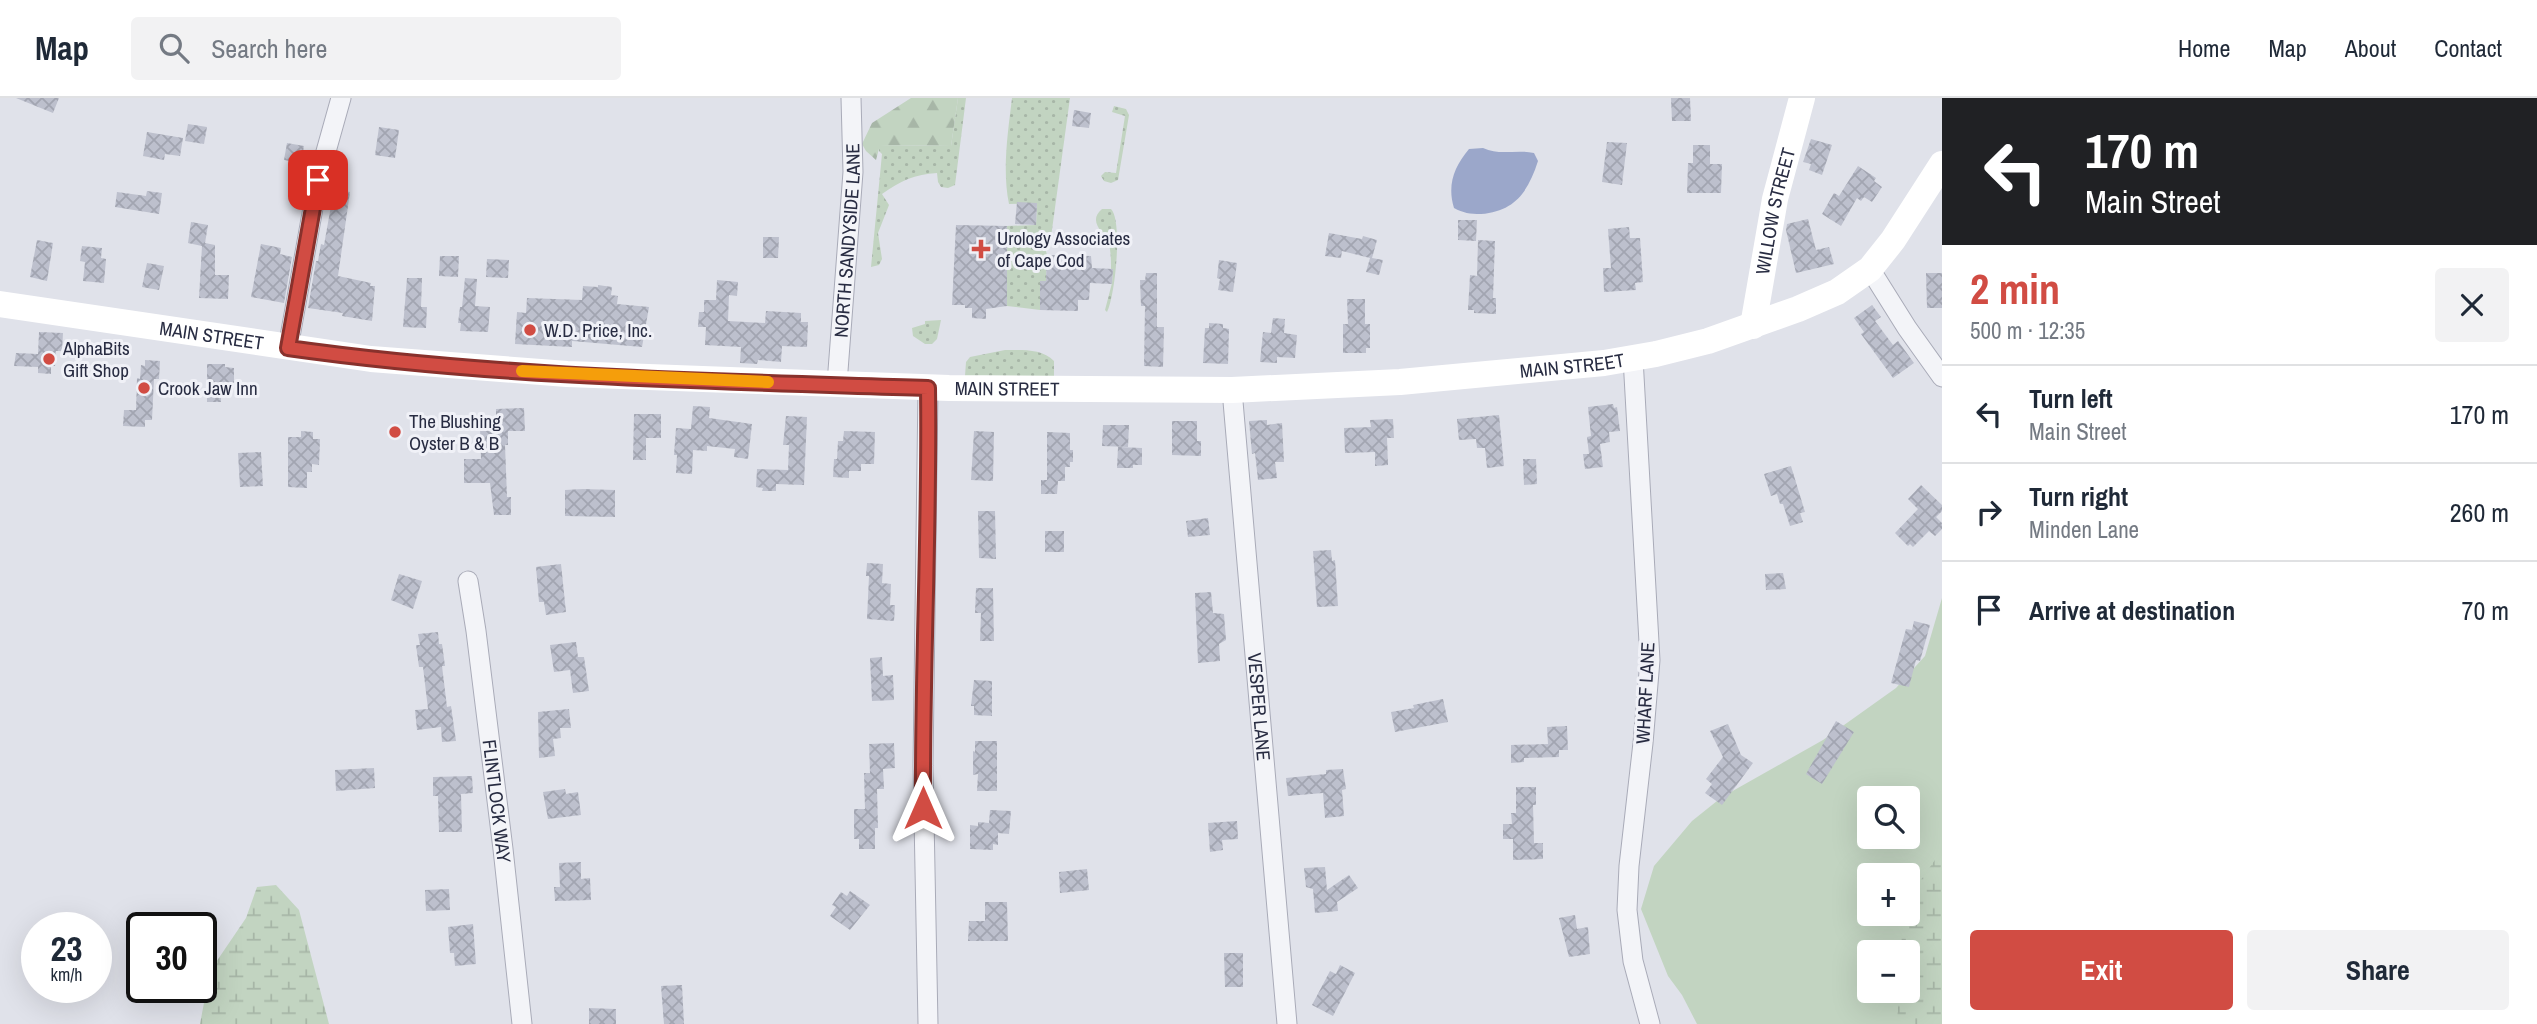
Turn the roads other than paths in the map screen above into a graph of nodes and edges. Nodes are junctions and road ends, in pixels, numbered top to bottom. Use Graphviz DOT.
graph roads {
  1 [pos="341,98"];
  2 [pos="851,98"];
  3 [pos="1802,98"];
  4 [pos="1942,164"];
  5 [pos="1870,269"];
  6 [pos="0,304"];
  7 [pos="1753,326"];
  8 [pos="288,348"];
  9 [pos="1633,358"];
  10 [pos="1942,377"];
  11 [pos="837,384"];
  12 [pos="928,388"];
  13 [pos="1231,390"];
  14 [pos="467,581"];
  15 [pos="522,1024"];
  16 [pos="928,1024"];
  17 [pos="1287,1024"];
  18 [pos="1650,1024"];
  1 -- 8 [label="street"];
  2 -- 11 [label="street, NORTH SANDYSIDE LANE"];
  3 -- 7 [label="main road, WILLOW STREET"];
  4 -- 5 [label="main road, MAIN STREET"];
  5 -- 7 [label="main road, MAIN STREET"];
  5 -- 10 [label="street"];
  6 -- 8 [label="main road, MAIN STREET"];
  7 -- 9 [label="main road, MAIN STREET"];
  8 -- 11 [label="main road, MAIN STREET"];
  9 -- 13 [label="main road, MAIN STREET"];
  9 -- 18 [label="street, WHARF LANE"];
  11 -- 12 [label="main road, MAIN STREET"];
  12 -- 13 [label="main road, MAIN STREET"];
  12 -- 16 [label="street"];
  13 -- 17 [label="street, VESPER LANE"];
  14 -- 15 [label="street, FLINTLOCK WAY"];
}
